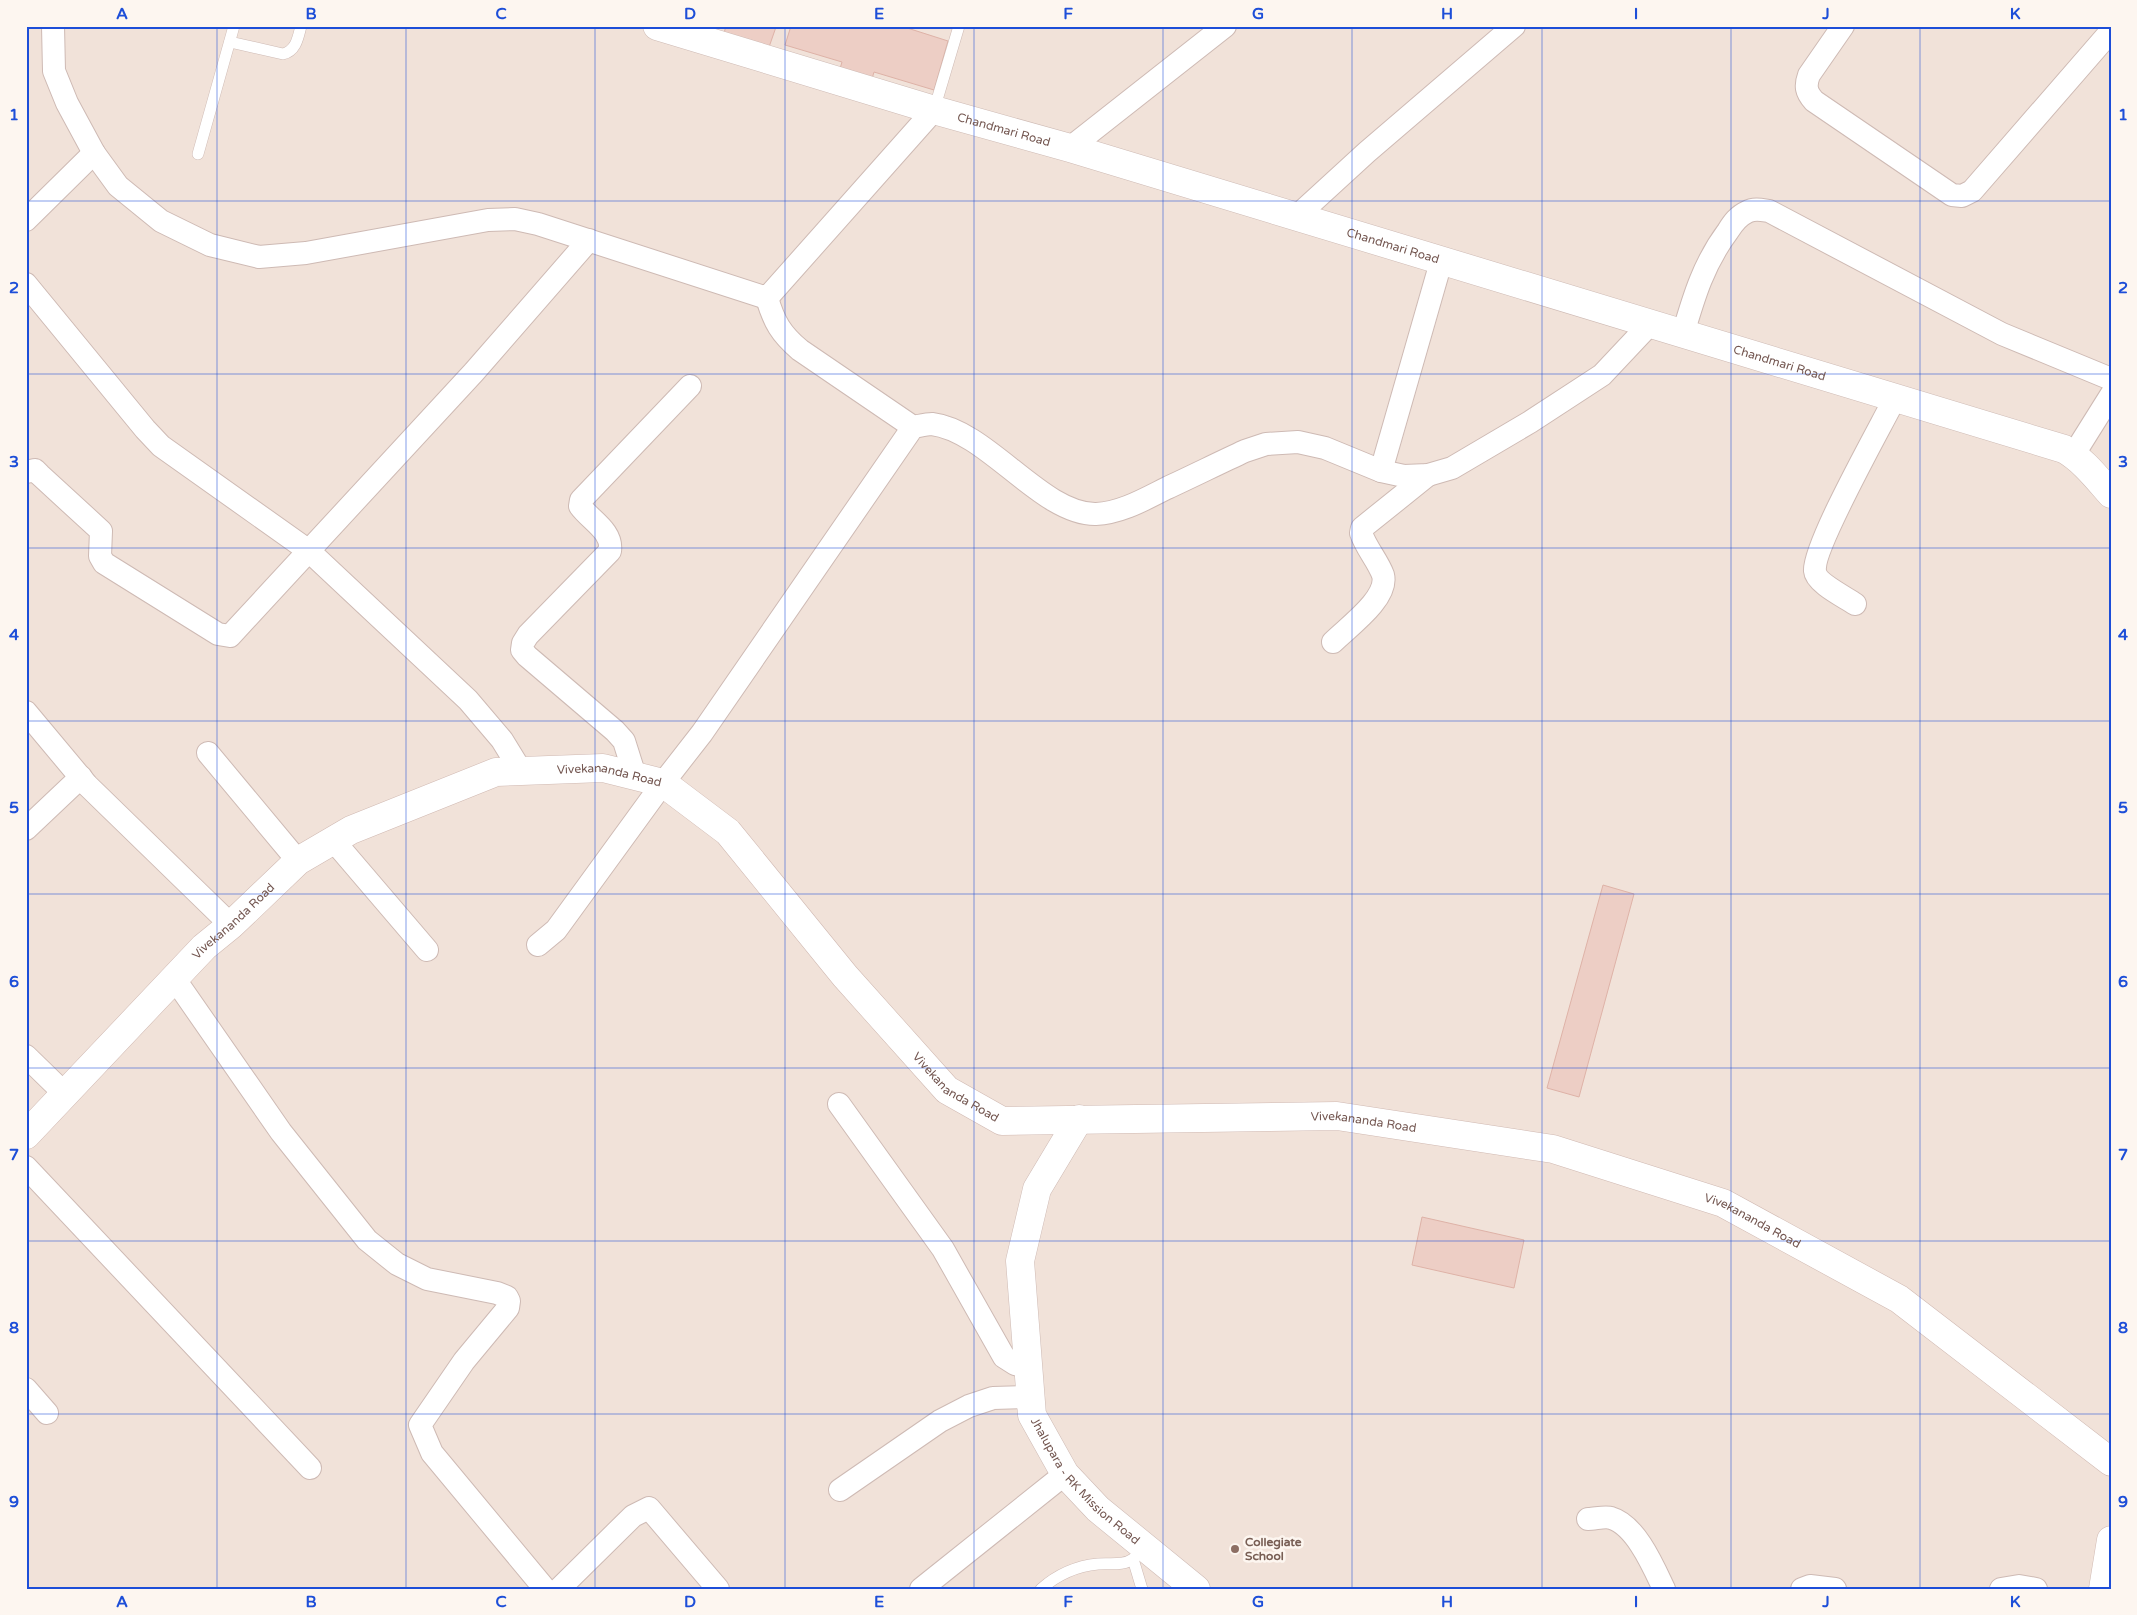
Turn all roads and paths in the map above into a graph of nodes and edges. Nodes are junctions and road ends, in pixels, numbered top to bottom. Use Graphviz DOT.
graph roads {
  1 [pos="53,26"];
  2 [pos="234,26"];
  3 [pos="301,26"];
  4 [pos="657,26"];
  5 [pos="959,26"];
  6 [pos="1225,26"];
  7 [pos="1514,26"];
  8 [pos="1843,26"];
  9 [pos="2111,31"];
  10 [pos="230,42"];
  11 [pos="934,110"];
  12 [pos="1070,148"];
  13 [pos="94,153"];
  14 [pos="198,154"];
  15 [pos="1296,217"];
  16 [pos="26,220"];
  17 [pos="589,240"];
  18 [pos="1441,262"];
  19 [pos="26,284"];
  20 [pos="767,298"];
  21 [pos="1650,324"];
  22 [pos="1683,334"];
  23 [pos="2111,380"];
  24 [pos="690,386"];
  25 [pos="2111,396"];
  26 [pos="1895,398"];
  27 [pos="913,427"];
  28 [pos="2074,454"];
  29 [pos="1381,470"];
  30 [pos="26,472"];
  31 [pos="1428,475"];
  32 [pos="2111,494"];
  33 [pos="309,551"];
  34 [pos="1855,604"];
  35 [pos="1333,642"];
  36 [pos="26,712"];
  37 [pos="208,753"];
  38 [pos="521,771"];
  39 [pos="635,776"];
  40 [pos="81,777"];
  41 [pos="663,783"];
  42 [pos="26,829"];
  43 [pos="333,840"];
  44 [pos="298,860"];
  45 [pos="231,925"];
  46 [pos="538,945"];
  47 [pos="427,950"];
  48 [pos="174,978"];
  49 [pos="26,1056"];
  50 [pos="65,1094"];
  51 [pos="839,1104"];
  52 [pos="1079,1120"];
  53 [pos="26,1135"];
  54 [pos="26,1167"];
  55 [pos="1028,1367"];
  56 [pos="26,1389"];
  57 [pos="1030,1397"];
  58 [pos="47,1413"];
  59 [pos="2111,1462"];
  60 [pos="310,1468"];
  61 [pos="1065,1474"];
  62 [pos="840,1490"];
  63 [pos="1588,1519"];
  64 [pos="2111,1540"];
  65 [pos="1139,1552"];
  66 [pos="545,1589"];
  67 [pos="559,1589"];
  68 [pos="718,1589"];
  69 [pos="921,1589"];
  70 [pos="1041,1589"];
  71 [pos="1142,1589"];
  72 [pos="1196,1589"];
  73 [pos="1664,1589"];
  74 [pos="1802,1589"];
  75 [pos="1835,1589"];
  76 [pos="2001,1589"];
  77 [pos="2036,1589"];
  78 [pos="2102,1589"];
  1 -- 13 [label="street"];
  2 -- 10 [label="lane"];
  3 -- 10 [label="lane"];
  4 -- 11 [label="main road, Chandmari Road"];
  5 -- 11 [label="lane"];
  6 -- 12 [label="street"];
  7 -- 15 [label="street"];
  8 -- 9 [label="street"];
  10 -- 14 [label="lane"];
  11 -- 12 [label="main road, Chandmari Road"];
  11 -- 20 [label="street"];
  12 -- 15 [label="main road, Chandmari Road"];
  13 -- 16 [label="street"];
  13 -- 17 [label="street"];
  15 -- 18 [label="main road, Chandmari Road"];
  17 -- 20 [label="street"];
  17 -- 33 [label="street"];
  18 -- 21 [label="main road, Chandmari Road"];
  18 -- 29 [label="street"];
  19 -- 33 [label="street"];
  20 -- 27 [label="street"];
  21 -- 22 [label="main road, Chandmari Road"];
  21 -- 31 [label="street"];
  22 -- 23 [label="street"];
  22 -- 26 [label="main road, Chandmari Road"];
  24 -- 39 [label="street"];
  25 -- 28 [label="street"];
  26 -- 28 [label="main road, Chandmari Road"];
  26 -- 34 [label="street"];
  27 -- 29 [label="street"];
  27 -- 41 [label="street"];
  28 -- 32 [label="main road, Chandmari Road"];
  29 -- 31 [label="street"];
  30 -- 33 [label="street"];
  31 -- 35 [label="street"];
  33 -- 38 [label="street"];
  36 -- 40 [label="street"];
  37 -- 44 [label="street"];
  38 -- 39 [label="main road, Vivekananda Road"];
  38 -- 43 [label="main road, Vivekananda Road"];
  39 -- 41 [label="main road, Vivekananda Road"];
  40 -- 42 [label="street"];
  40 -- 45 [label="street"];
  41 -- 46 [label="street"];
  41 -- 52 [label="main road, Vivekananda Road"];
  43 -- 44 [label="main road, Vivekananda Road"];
  43 -- 47 [label="street"];
  44 -- 45 [label="main road, Vivekananda Road"];
  45 -- 48 [label="main road, Vivekananda Road"];
  48 -- 50 [label="main road, Vivekananda Road"];
  48 -- 66 [label="street"];
  49 -- 50 [label="street"];
  50 -- 53 [label="main road, Vivekananda Road"];
  51 -- 55 [label="street"];
  52 -- 55 [label="main road, Jhalupara - RK Mission Road"];
  52 -- 59 [label="main road, Vivekananda Road"];
  54 -- 60 [label="street"];
  55 -- 57 [label="main road, Jhalupara - RK Mission Road"];
  56 -- 58 [label="street"];
  57 -- 61 [label="main road, Jhalupara - RK Mission Road"];
  57 -- 62 [label="street"];
  61 -- 65 [label="main road, Jhalupara - RK Mission Road"];
  61 -- 69 [label="street"];
  63 -- 73 [label="street"];
  64 -- 78 [label="main road"];
  65 -- 70 [label="lane"];
  65 -- 71 [label="lane"];
  65 -- 72 [label="main road, Jhalupara - RK Mission Road"];
  67 -- 68 [label="street"];
  74 -- 75 [label="street"];
  76 -- 77 [label="street"];
}
